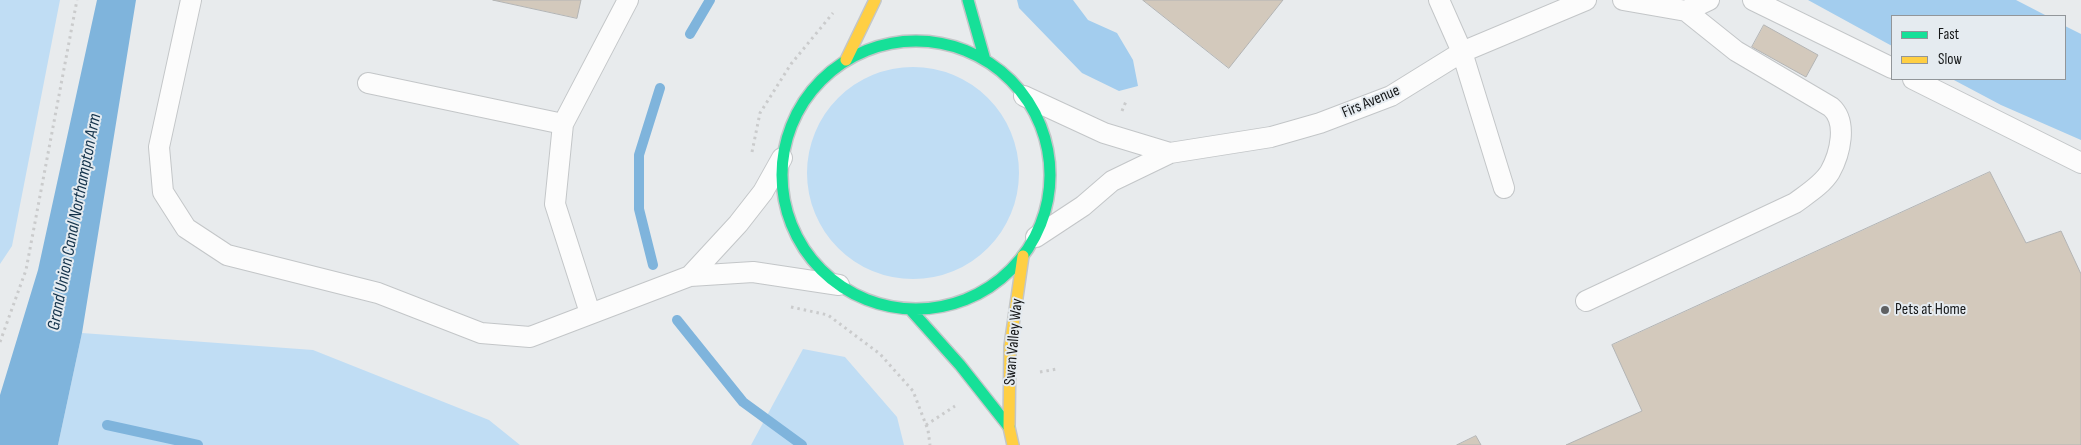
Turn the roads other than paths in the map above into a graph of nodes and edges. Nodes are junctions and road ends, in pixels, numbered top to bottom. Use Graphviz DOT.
graph roads {
  1 [pos="191,0"];
  2 [pos="628,0"];
  3 [pos="876,0"];
  4 [pos="968,0"];
  5 [pos="1439,0"];
  6 [pos="1586,0"];
  7 [pos="1622,0"];
  8 [pos="1709,0"];
  9 [pos="1753,0"];
  10 [pos="1686,11"];
  11 [pos="1462,52"];
  12 [pos="846,60"];
  13 [pos="985,60"];
  14 [pos="1891,68"];
  15 [pos="1915,80"];
  16 [pos="368,83"];
  17 [pos="1024,96"];
  18 [pos="564,124"];
  19 [pos="1170,153"];
  20 [pos="782,158"];
  21 [pos="2081,163"];
  22 [pos="1504,188"];
  23 [pos="1036,237"];
  24 [pos="1023,256"];
  25 [pos="690,276"];
  26 [pos="839,285"];
  27 [pos="1586,301"];
  28 [pos="910,309"];
  29 [pos="590,313"];
  30 [pos="1009,427"];
  31 [pos="1013,445"];
  1 -- 29 [label="lane"];
  2 -- 18 [label="lane"];
  3 -- 12 [label="street"];
  4 -- 13 [label="street"];
  5 -- 11 [label="lane"];
  6 -- 11 [label="lane, Firs Avenue"];
  7 -- 10 [label="lane"];
  8 -- 10 [label="lane"];
  9 -- 14 [label="lane"];
  10 -- 27 [label="lane"];
  11 -- 19 [label="lane, Firs Avenue"];
  11 -- 22 [label="lane"];
  12 -- 13 [label="street"];
  12 -- 20 [label="street"];
  13 -- 17 [label="street"];
  15 -- 21 [label="lane"];
  16 -- 18 [label="lane"];
  17 -- 19 [label="lane, Firs Avenue"];
  17 -- 23 [label="street"];
  18 -- 29 [label="lane"];
  19 -- 23 [label="lane, Firs Avenue"];
  20 -- 25 [label="lane"];
  20 -- 26 [label="street"];
  23 -- 24 [label="street"];
  24 -- 28 [label="street"];
  24 -- 30 [label="street, Swan Valley Way"];
  25 -- 26 [label="lane"];
  25 -- 29 [label="lane"];
  26 -- 28 [label="street"];
  28 -- 30 [label="street, Swan Valley Way"];
  30 -- 31 [label="street, Swan Valley Way"];
}
